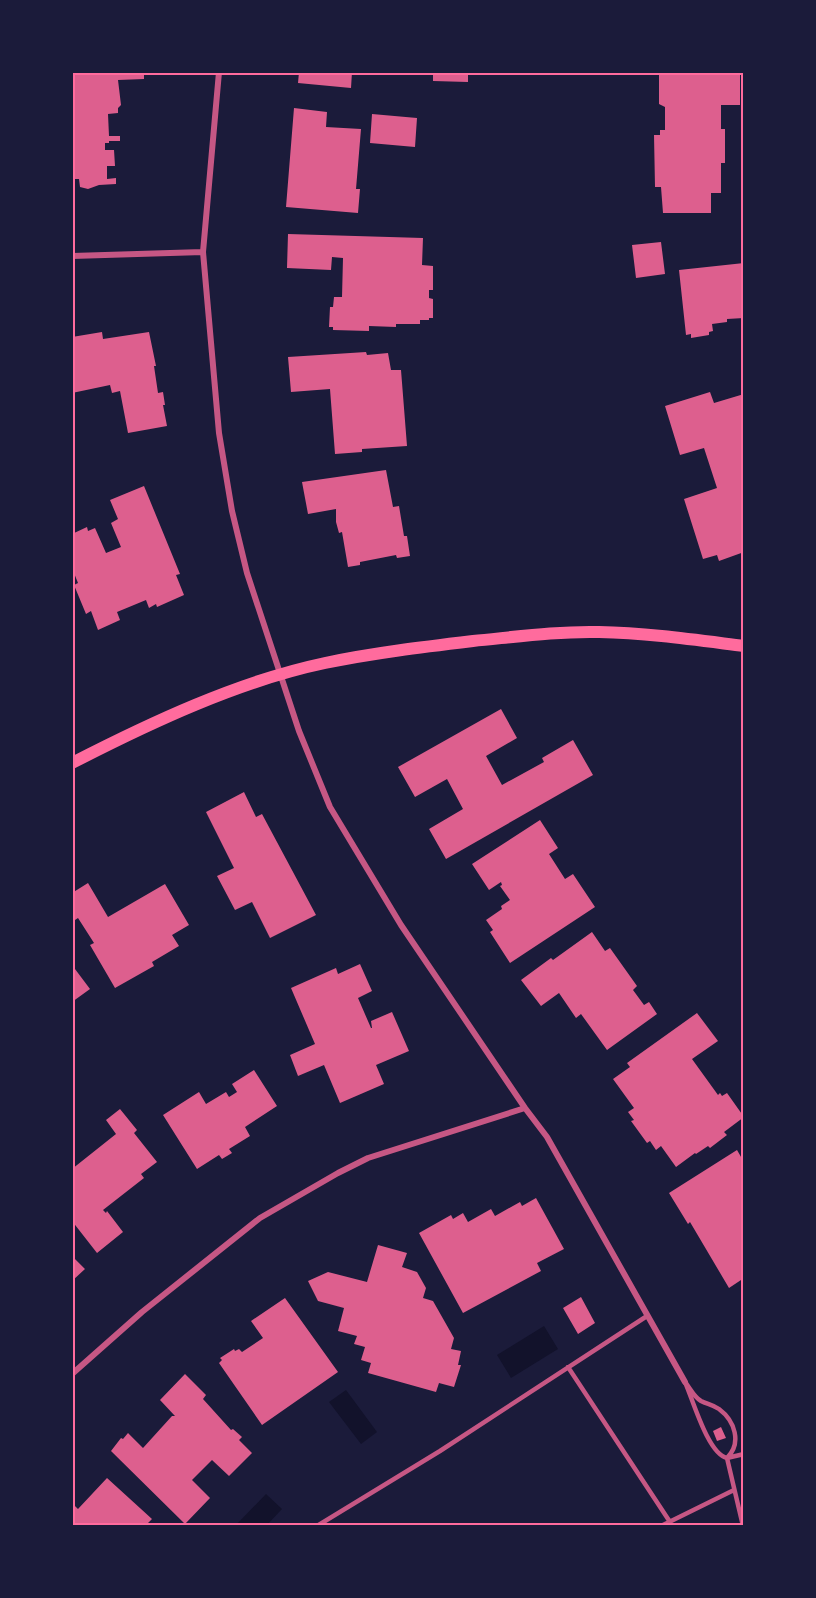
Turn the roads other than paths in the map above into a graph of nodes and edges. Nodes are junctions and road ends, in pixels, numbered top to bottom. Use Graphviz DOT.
graph roads {
  1 [pos="219,72"];
  2 [pos="203,252"];
  3 [pos="72,256"];
  4 [pos="744,646"];
  5 [pos="280,675"];
  6 [pos="72,763"];
  7 [pos="525,1108"];
  8 [pos="647,1316"];
  9 [pos="568,1367"];
  10 [pos="72,1374"];
  11 [pos="685,1382"];
  12 [pos="744,1454"];
  13 [pos="727,1458"];
  14 [pos="734,1490"];
  15 [pos="670,1522"];
  16 [pos="317,1526"];
  17 [pos="661,1526"];
  18 [pos="742,1526"];
  1 -- 2 [label="street"];
  2 -- 3 [label="street"];
  2 -- 5 [label="street"];
  4 -- 5 [label="main road"];
  5 -- 6 [label="main road"];
  5 -- 7 [label="street"];
  7 -- 8 [label="street"];
  7 -- 10 [label="street"];
  8 -- 9 [label="lane"];
  8 -- 11 [label="street"];
  9 -- 15 [label="lane"];
  9 -- 16 [label="lane"];
  11 -- 13 [label="lane"];
  11 -- 13 [label="lane"];
  12 -- 13 [label="lane"];
  13 -- 14 [label="lane"];
  14 -- 15 [label="lane"];
  14 -- 18 [label="lane"];
  15 -- 17 [label="lane"];
}
